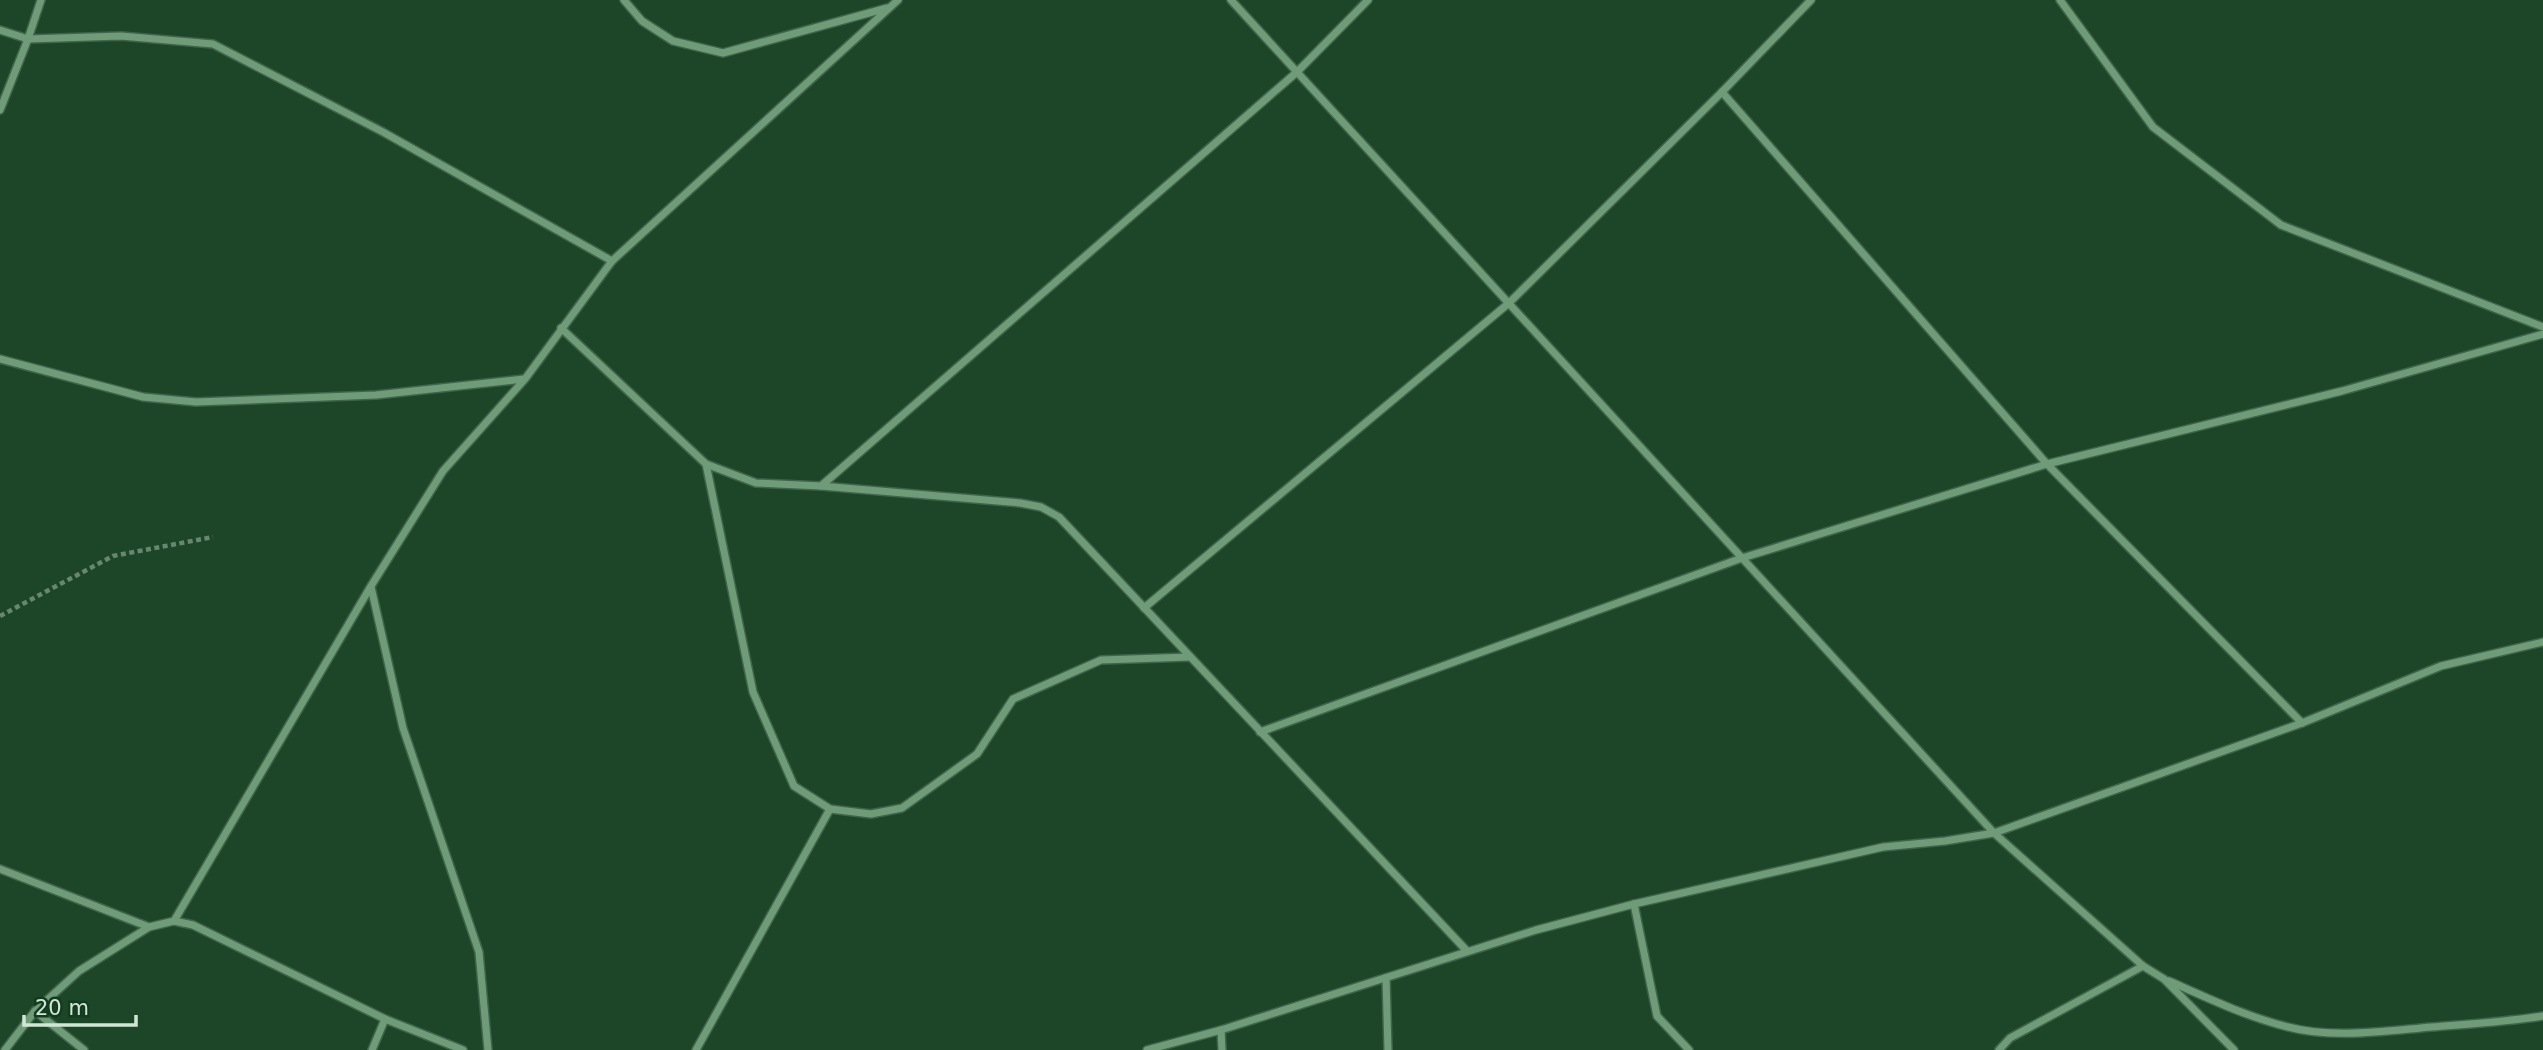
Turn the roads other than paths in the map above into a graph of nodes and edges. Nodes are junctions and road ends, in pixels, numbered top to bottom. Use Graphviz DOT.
graph roads {
  1 [pos="41,0"];
  2 [pos="624,0"];
  3 [pos="898,0"];
  4 [pos="1231,0"];
  5 [pos="1368,0"];
  6 [pos="1811,0"];
  7 [pos="2060,0"];
  8 [pos="891,6"];
  9 [pos="0,30"];
  10 [pos="28,40"];
  11 [pos="1297,72"];
  12 [pos="1722,92"];
  13 [pos="0,110"];
  14 [pos="612,261"];
  15 [pos="1509,303"];
  16 [pos="2543,327"];
  17 [pos="561,328"];
  18 [pos="2543,334"];
  19 [pos="0,359"];
  20 [pos="525,379"];
  21 [pos="706,464"];
  22 [pos="2047,464"];
  23 [pos="821,486"];
  24 [pos="1742,558"];
  25 [pos="371,586"];
  26 [pos="1144,608"];
  27 [pos="2543,642"];
  28 [pos="1190,657"];
  29 [pos="2302,723"];
  30 [pos="1260,732"];
  31 [pos="830,809"];
  32 [pos="1994,833"];
  33 [pos="0,869"];
  34 [pos="1634,904"];
  35 [pos="174,921"];
  36 [pos="149,928"];
  37 [pos="1467,951"];
  38 [pos="2143,966"];
  39 [pos="1386,978"];
  40 [pos="2164,979"];
  41 [pos="34,1011"];
  42 [pos="2543,1016"];
  43 [pos="384,1019"];
  44 [pos="1221,1030"];
  45 [pos="5,1050"];
  46 [pos="84,1050"];
  47 [pos="372,1050"];
  48 [pos="463,1050"];
  49 [pos="488,1050"];
  50 [pos="696,1050"];
  51 [pos="1147,1050"];
  52 [pos="1222,1050"];
  53 [pos="1388,1050"];
  54 [pos="1689,1050"];
  55 [pos="1999,1050"];
  56 [pos="2234,1050"];
  1 -- 10 [label="street"];
  2 -- 8 [label="street"];
  3 -- 8 [label="street"];
  4 -- 11 [label="street"];
  5 -- 11 [label="street"];
  6 -- 12 [label="street"];
  7 -- 16 [label="street"];
  8 -- 14 [label="street"];
  9 -- 10 [label="street"];
  10 -- 13 [label="street"];
  10 -- 14 [label="street"];
  11 -- 15 [label="street"];
  11 -- 23 [label="street"];
  12 -- 15 [label="street"];
  12 -- 22 [label="street"];
  14 -- 17 [label="street"];
  15 -- 24 [label="street"];
  15 -- 26 [label="street"];
  17 -- 20 [label="street"];
  17 -- 21 [label="street"];
  18 -- 22 [label="street"];
  19 -- 20 [label="street"];
  20 -- 25 [label="street"];
  21 -- 23 [label="street"];
  21 -- 31 [label="street"];
  22 -- 24 [label="street"];
  22 -- 29 [label="street"];
  23 -- 26 [label="street"];
  24 -- 30 [label="street"];
  24 -- 32 [label="street"];
  25 -- 35 [label="street"];
  25 -- 49 [label="street"];
  26 -- 28 [label="street"];
  27 -- 29 [label="street"];
  28 -- 30 [label="street"];
  28 -- 31 [label="street"];
  29 -- 32 [label="street"];
  30 -- 37 [label="street"];
  31 -- 50 [label="street"];
  32 -- 34 [label="street"];
  32 -- 38 [label="street"];
  33 -- 36 [label="street"];
  34 -- 37 [label="street"];
  34 -- 54 [label="street"];
  35 -- 36 [label="street"];
  35 -- 43 [label="street"];
  36 -- 41 [label="street"];
  37 -- 39 [label="street"];
  38 -- 40 [label="street"];
  38 -- 55 [label="street"];
  39 -- 44 [label="street"];
  39 -- 53 [label="street"];
  40 -- 42 [label="street"];
  40 -- 56 [label="street"];
  41 -- 45 [label="street"];
  41 -- 46 [label="street"];
  43 -- 47 [label="street"];
  43 -- 48 [label="street"];
  44 -- 51 [label="street"];
  44 -- 52 [label="street"];
}
